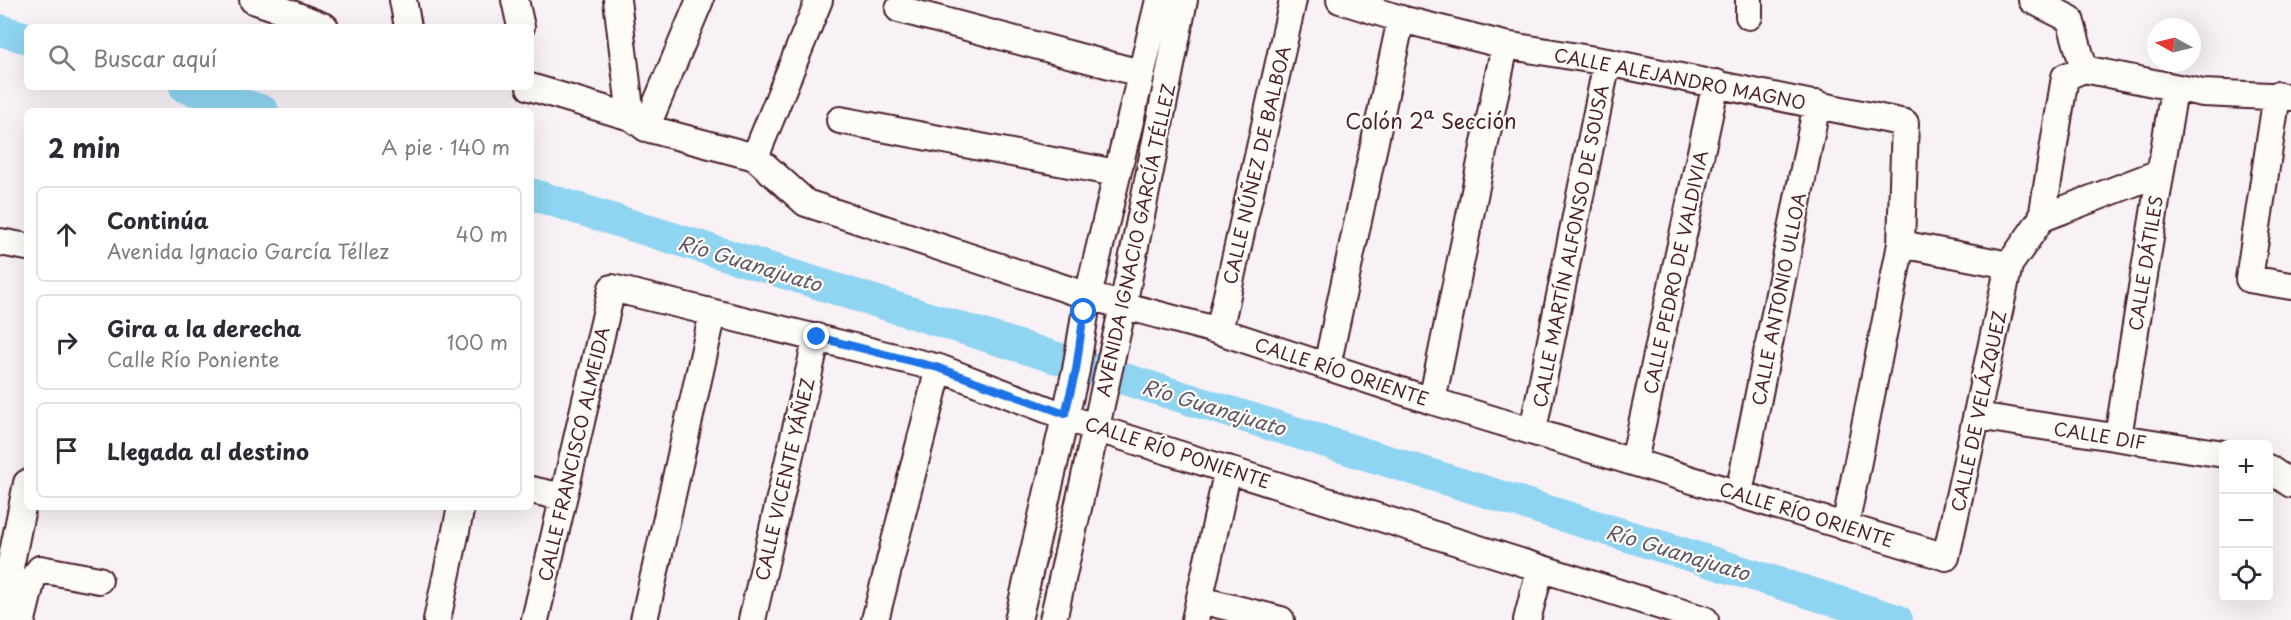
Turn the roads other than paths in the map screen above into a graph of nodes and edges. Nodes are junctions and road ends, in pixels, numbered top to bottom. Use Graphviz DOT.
graph roads {
  1 [pos="253,0"];
  2 [pos="403,0"];
  3 [pos="515,0"];
  4 [pos="617,0"];
  5 [pos="700,0"];
  6 [pos="819,0"];
  7 [pos="1159,0"];
  8 [pos="1184,0"];
  9 [pos="1293,0"];
  10 [pos="1340,0"];
  11 [pos="2032,0"];
  12 [pos="899,9"];
  13 [pos="297,11"];
  14 [pos="1401,19"];
  15 [pos="407,24"];
  16 [pos="520,24"];
  17 [pos="1505,45"];
  18 [pos="1607,62"];
  19 [pos="1140,73"];
  20 [pos="2074,73"];
  21 [pos="534,83"];
  22 [pos="1716,83"];
  23 [pos="2174,89"];
  24 [pos="2284,96"];
  25 [pos="1817,104"];
  26 [pos="840,120"];
  27 [pos="638,122"];
  28 [pos="755,157"];
  29 [pos="1116,173"];
  30 [pos="2159,173"];
  31 [pos="2042,218"];
  32 [pos="0,242"];
  33 [pos="1901,244"];
  34 [pos="24,246"];
  35 [pos="2009,265"];
  36 [pos="2291,285"];
  37 [pos="612,288"];
  38 [pos="1086,304"];
  39 [pos="713,313"];
  40 [pos="1122,313"];
  41 [pos="1219,331"];
  42 [pos="817,337"];
  43 [pos="1327,366"];
  44 [pos="939,368"];
  45 [pos="1432,401"];
  46 [pos="1066,412"];
  47 [pos="1977,416"];
  48 [pos="1096,424"];
  49 [pos="1533,430"];
  50 [pos="2118,437"];
  51 [pos="2219,453"];
  52 [pos="1634,461"];
  53 [pos="1228,469"];
  54 [pos="2273,471"];
  55 [pos="2291,484"];
  56 [pos="534,491"];
  57 [pos="1739,493"];
  58 [pos="563,497"];
  59 [pos="24,498"];
  60 [pos="460,510"];
  61 [pos="1845,527"];
  62 [pos="1946,557"];
  63 [pos="1540,570"];
  64 [pos="99,580"];
  65 [pos="1197,610"];
  66 [pos="1637,610"];
  67 [pos="0,617"];
  68 [pos="22,620"];
  69 [pos="438,620"];
  70 [pos="535,620"];
  71 [pos="644,620"];
  72 [pos="752,620"];
  73 [pos="875,620"];
  74 [pos="1018,620"];
  75 [pos="1053,620"];
  76 [pos="1281,620"];
  77 [pos="1527,620"];
  78 [pos="1705,620"];
  1 -- 13 [label="street"];
  2 -- 15 [label="street"];
  3 -- 16 [label="street"];
  4 -- 27 [label="street"];
  5 -- 27 [label="street"];
  6 -- 28 [label="street"];
  7 -- 19 [label="street, AVENIDA IGNACIO GARCÍA TÉLLEZ"];
  8 -- 40 [label="street, AVENIDA IGNACIO GARCÍA TÉLLEZ"];
  9 -- 41 [label="street, CALLE NÚÑEZ DE BALBOA"];
  10 -- 14 [label="street, CALLE ALEJANDRO MAGNO"];
  11 -- 20 [label="street"];
  12 -- 19 [label="street"];
  14 -- 17 [label="street, CALLE ALEJANDRO MAGNO"];
  14 -- 43 [label="street"];
  17 -- 18 [label="street, CALLE ALEJANDRO MAGNO"];
  17 -- 45 [label="street"];
  18 -- 22 [label="street, CALLE ALEJANDRO MAGNO"];
  18 -- 49 [label="street, CALLE MARTÍN ALFONSO DE SOUSA"];
  19 -- 29 [label="street, AVENIDA IGNACIO GARCÍA TÉLLEZ"];
  20 -- 23 [label="street"];
  20 -- 31 [label="street"];
  21 -- 27 [label="street"];
  22 -- 25 [label="street, CALLE ALEJANDRO MAGNO"];
  22 -- 52 [label="street, CALLE PEDRO DE VALDIVIA"];
  23 -- 24 [label="street"];
  23 -- 30 [label="street, CALLE DÁTILES"];
  24 -- 36 [label="street"];
  25 -- 33 [label="street, CALLE ALEJANDRO MAGNO"];
  25 -- 57 [label="street, CALLE ANTONIO ULLOA"];
  26 -- 29 [label="street"];
  27 -- 28 [label="street"];
  28 -- 38 [label="street, CALLE RÍO ORIENTE"];
  29 -- 38 [label="street, AVENIDA IGNACIO GARCÍA TÉLLEZ"];
  30 -- 31 [label="street"];
  30 -- 50 [label="street, CALLE DÁTILES"];
  31 -- 35 [label="street"];
  32 -- 34 [label="street"];
  33 -- 35 [label="street"];
  33 -- 61 [label="street, CALLE ALEJANDRO MAGNO"];
  35 -- 47 [label="street, CALLE DE VELÁZQUEZ"];
  37 -- 39 [label="street, CALLE RÍO PONIENTE"];
  37 -- 58 [label="street, CALLE FRANCISCO ALMEIDA"];
  38 -- 40 [label="street, CALLE RÍO ORIENTE"];
  38 -- 46 [label="street, AVENIDA IGNACIO GARCÍA TÉLLEZ"];
  39 -- 42 [label="street, CALLE RÍO PONIENTE"];
  39 -- 71 [label="street"];
  40 -- 41 [label="street, CALLE RÍO ORIENTE"];
  40 -- 48 [label="street, AVENIDA IGNACIO GARCÍA TÉLLEZ"];
  41 -- 43 [label="street, CALLE RÍO ORIENTE"];
  42 -- 44 [label="street, CALLE RÍO PONIENTE"];
  42 -- 72 [label="street, CALLE VICENTE YÁÑEZ"];
  43 -- 45 [label="street, CALLE RÍO ORIENTE"];
  44 -- 46 [label="street, CALLE RÍO PONIENTE"];
  44 -- 73 [label="street"];
  45 -- 49 [label="street, CALLE RÍO ORIENTE"];
  46 -- 48 [label="street, CALLE RÍO PONIENTE"];
  46 -- 74 [label="street, AVENIDA IGNACIO GARCÍA TÉLLEZ"];
  47 -- 50 [label="street, CALLE DIF"];
  47 -- 62 [label="street, CALLE DE VELÁZQUEZ"];
  48 -- 53 [label="street, CALLE RÍO PONIENTE"];
  48 -- 75 [label="street, AVENIDA IGNACIO GARCÍA TÉLLEZ"];
  49 -- 52 [label="street, CALLE RÍO ORIENTE"];
  50 -- 51 [label="street, CALLE DIF"];
  52 -- 57 [label="street, CALLE RÍO ORIENTE"];
  53 -- 63 [label="street, CALLE RÍO PONIENTE"];
  53 -- 65 [label="street"];
  54 -- 55 [label="street"];
  56 -- 58 [label="street"];
  57 -- 61 [label="street, CALLE RÍO ORIENTE"];
  58 -- 70 [label="street, CALLE FRANCISCO ALMEIDA"];
  59 -- 67 [label="street"];
  60 -- 69 [label="street"];
  61 -- 62 [label="street, CALLE RÍO ORIENTE"];
  63 -- 66 [label="street, CALLE RÍO PONIENTE"];
  63 -- 77 [label="street"];
  64 -- 68 [label="street"];
  65 -- 76 [label="street"];
  66 -- 78 [label="street, CALLE RÍO PONIENTE"];
}
